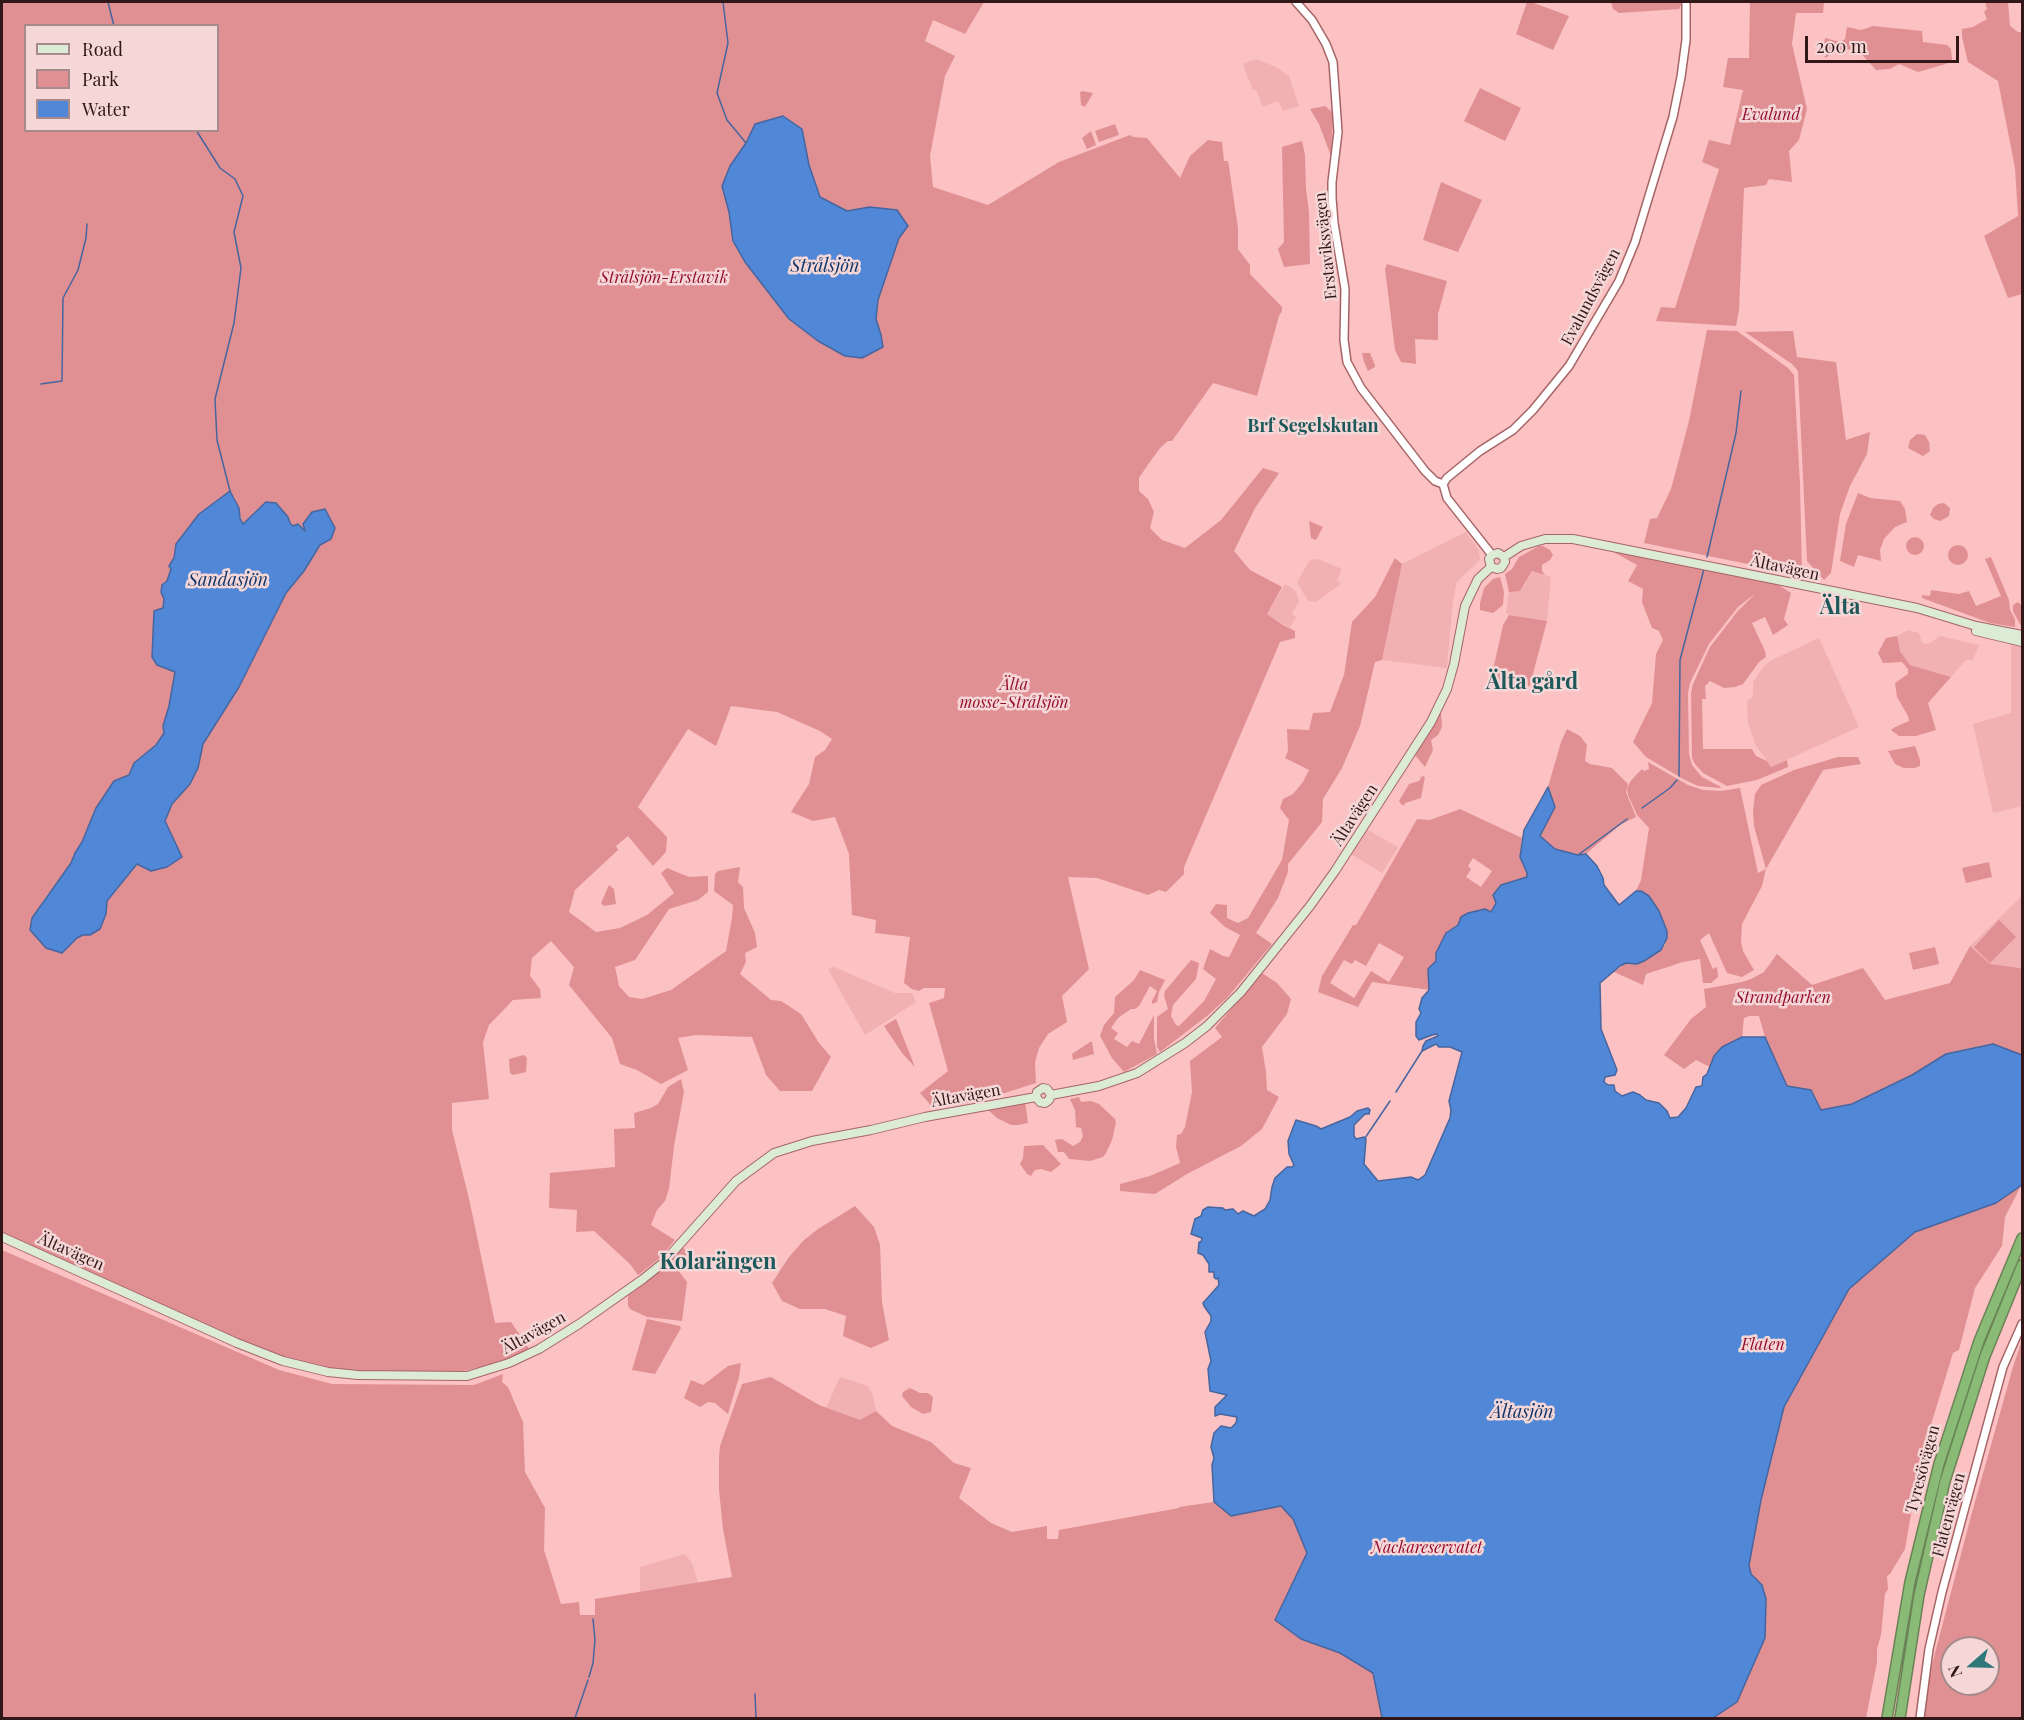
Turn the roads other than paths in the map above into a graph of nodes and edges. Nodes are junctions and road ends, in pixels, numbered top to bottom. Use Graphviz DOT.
graph roads {
  1 [pos="1296,2"];
  2 [pos="1686,2"];
  3 [pos="1443,484"];
  4 [pos="1492,555"];
  5 [pos="1504,557"];
  6 [pos="1491,567"];
  7 [pos="1956,621"];
  8 [pos="2022,635"];
  9 [pos="2022,642"];
  10 [pos="2,1237"];
  11 [pos="2022,1238"];
  12 [pos="2022,1265"];
  13 [pos="2022,1324"];
  14 [pos="1887,1719"];
  15 [pos="1900,1719"];
  16 [pos="1920,1719"];
  1 -- 3 [label="street, Erstaviksvägen"];
  2 -- 3 [label="street, Evalundsvägen"];
  3 -- 4 [label="street, Erstaviksvägen"];
  4 -- 5 [label="main road"];
  4 -- 6 [label="main road"];
  5 -- 6 [label="main road"];
  5 -- 7 [label="main road, Ältavägen"];
  6 -- 10 [label="main road, Ältavägen"];
  7 -- 8 [label="main road, Ältavägen"];
  7 -- 9 [label="main road, Ältavägen"];
  11 -- 14 [label="highway, Tyresövägen"];
  12 -- 15 [label="highway, Tyresövägen"];
  13 -- 16 [label="street, Flatenvägen"];
}
